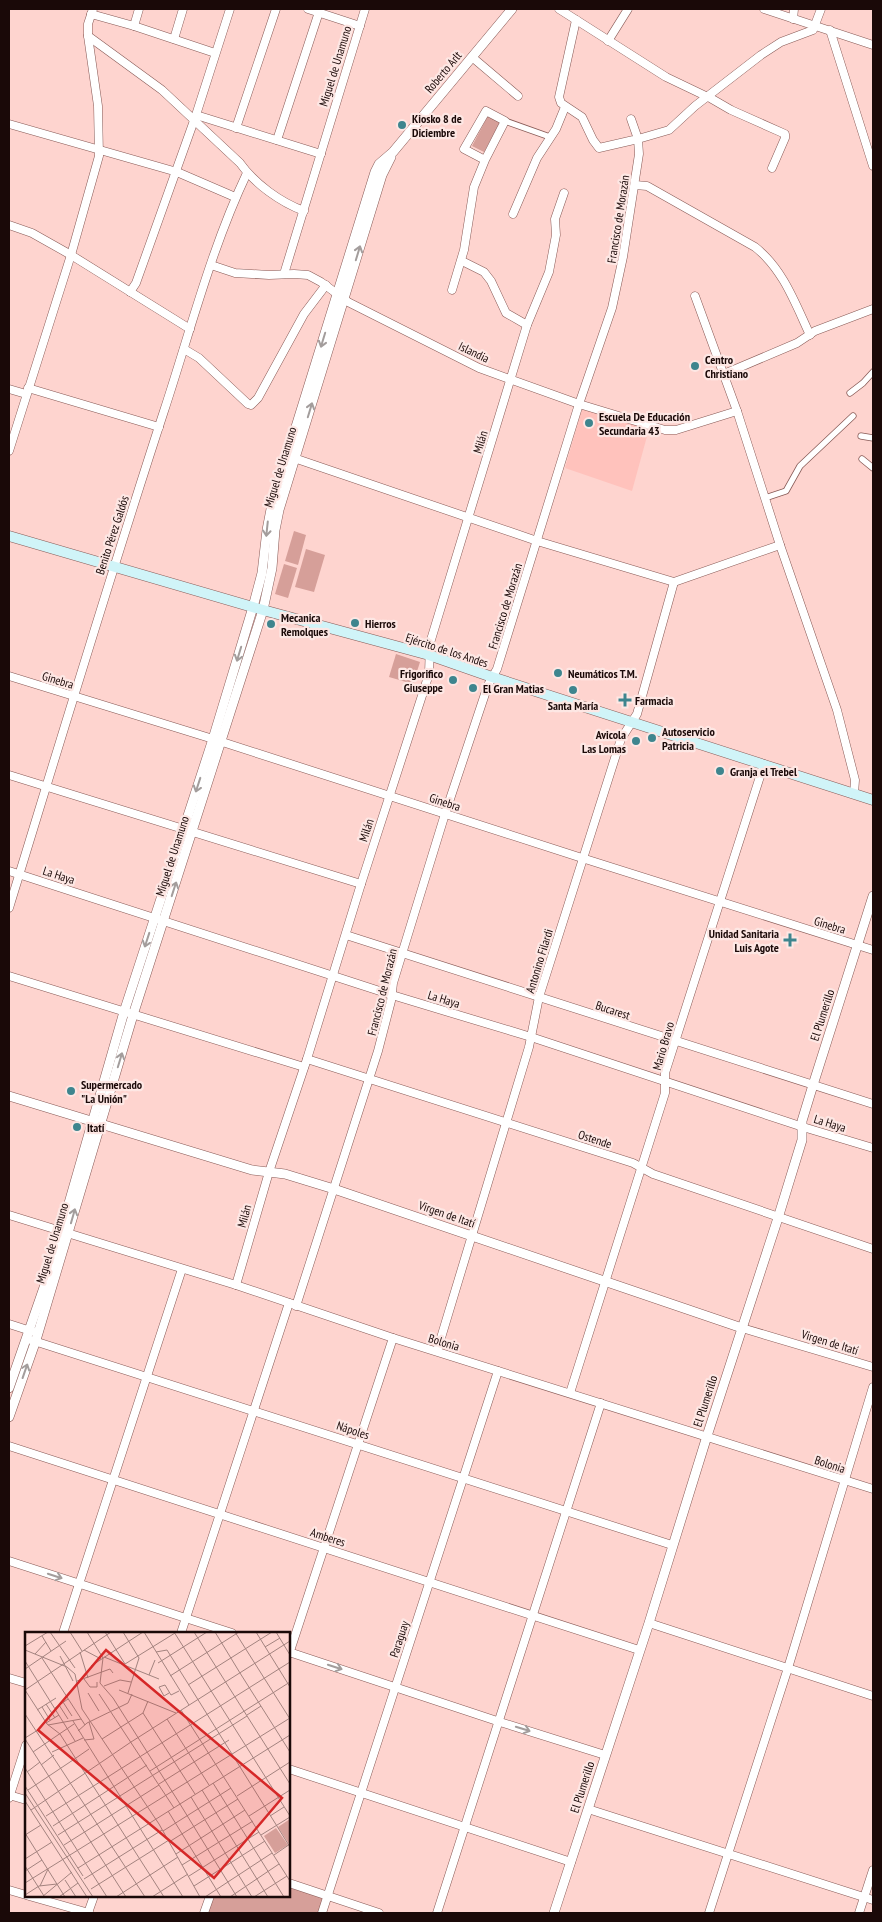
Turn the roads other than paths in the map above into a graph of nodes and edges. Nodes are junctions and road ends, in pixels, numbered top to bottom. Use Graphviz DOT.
graph roads {
  1 [pos="139,9"];
  2 [pos="183,9"];
  3 [pos="230,9"];
  4 [pos="276,9"];
  5 [pos="308,9"];
  6 [pos="366,9"];
  7 [pos="512,9"];
  8 [pos="559,9"];
  9 [pos="628,9"];
  10 [pos="764,9"];
  11 [pos="794,9"];
  12 [pos="821,9"];
  13 [pos="92,11"];
  14 [pos="319,12"];
  15 [pos="794,19"];
  16 [pos="576,20"];
  17 [pos="134,26"];
  18 [pos="360,26"];
  19 [pos="816,26"];
  20 [pos="830,30"];
  21 [pos="88,36"];
  22 [pos="174,39"];
  23 [pos="608,41"];
  24 [pos="873,45"];
  25 [pos="216,53"];
  26 [pos="472,57"];
  27 [pos="518,96"];
  28 [pos="707,96"];
  29 [pos="566,107"];
  30 [pos="195,118"];
  31 [pos="631,120"];
  32 [pos="505,121"];
  33 [pos="9,124"];
  34 [pos="236,128"];
  35 [pos="550,137"];
  36 [pos="638,139"];
  37 [pos="277,140"];
  38 [pos="100,149"];
  39 [pos="322,154"];
  40 [pos="485,160"];
  41 [pos="873,166"];
  42 [pos="772,168"];
  43 [pos="177,172"];
  44 [pos="247,173"];
  45 [pos="634,185"];
  46 [pos="564,193"];
  47 [pos="236,197"];
  48 [pos="304,211"];
  49 [pos="513,214"];
  50 [pos="9,225"];
  51 [pos="71,255"];
  52 [pos="462,261"];
  53 [pos="211,265"];
  54 [pos="284,274"];
  55 [pos="326,285"];
  56 [pos="452,290"];
  57 [pos="130,292"];
  58 [pos="341,296"];
  59 [pos="695,296"];
  60 [pos="873,309"];
  61 [pos="527,325"];
  62 [pos="190,329"];
  63 [pos="810,334"];
  64 [pos="184,349"];
  65 [pos="873,372"];
  66 [pos="724,374"];
  67 [pos="511,380"];
  68 [pos="9,389"];
  69 [pos="27,391"];
  70 [pos="850,393"];
  71 [pos="579,404"];
  72 [pos="737,411"];
  73 [pos="853,416"];
  74 [pos="159,427"];
  75 [pos="861,436"];
  76 [pos="873,438"];
  77 [pos="9,451"];
  78 [pos="291,457"];
  79 [pos="862,459"];
  80 [pos="873,468"];
  81 [pos="765,498"];
  82 [pos="469,518"];
  83 [pos="9,536"];
  84 [pos="537,541"];
  85 [pos="780,544"];
  86 [pos="114,566"];
  87 [pos="674,582"];
  88 [pos="258,608"];
  89 [pos="429,655"];
  90 [pos="9,676"];
  91 [pos="492,677"];
  92 [pos="74,696"];
  93 [pos="633,722"];
  94 [pos="217,741"];
  95 [pos="764,764"];
  96 [pos="9,775"];
  97 [pos="46,787"];
  98 [pos="854,794"];
  99 [pos="389,795"];
  100 [pos="873,800"];
  101 [pos="445,814"];
  102 [pos="184,830"];
  103 [pos="193,832"];
  104 [pos="582,858"];
  105 [pos="9,871"];
  106 [pos="19,874"];
  107 [pos="360,884"];
  108 [pos="873,896"];
  109 [pos="719,902"];
  110 [pos="9,908"];
  111 [pos="159,919"];
  112 [pos="346,935"];
  113 [pos="858,945"];
  114 [pos="873,950"];
  115 [pos="402,954"];
  116 [pos="334,975"];
  117 [pos="9,976"];
  118 [pos="392,995"];
  119 [pos="539,997"];
  120 [pos="124,1012"];
  121 [pos="133,1014"];
  122 [pos="530,1037"];
  123 [pos="676,1042"];
  124 [pos="306,1063"];
  125 [pos="369,1080"];
  126 [pos="666,1083"];
  127 [pos="813,1085"];
  128 [pos="9,1096"];
  129 [pos="873,1104"];
  130 [pos="97,1122"];
  131 [pos="506,1122"];
  132 [pos="803,1127"];
  133 [pos="873,1148"];
  134 [pos="642,1168"];
  135 [pos="268,1172"];
  136 [pos="334,1189"];
  137 [pos="9,1215"];
  138 [pos="778,1218"];
  139 [pos="64,1232"];
  140 [pos="471,1235"];
  141 [pos="873,1248"];
  142 [pos="182,1269"];
  143 [pos="605,1282"];
  144 [pos="236,1285"];
  145 [pos="293,1305"];
  146 [pos="9,1324"];
  147 [pos="742,1328"];
  148 [pos="32,1336"];
  149 [pos="393,1338"];
  150 [pos="437,1351"];
  151 [pos="873,1368"];
  152 [pos="498,1371"];
  153 [pos="147,1375"];
  154 [pos="873,1387"];
  155 [pos="9,1388"];
  156 [pos="570,1393"];
  157 [pos="602,1403"];
  158 [pos="253,1410"];
  159 [pos="9,1417"];
  160 [pos="707,1436"];
  161 [pos="358,1444"];
  162 [pos="9,1446"];
  163 [pos="464,1478"];
  164 [pos="114,1480"];
  165 [pos="845,1480"];
  166 [pos="873,1489"];
  167 [pos="568,1511"];
  168 [pos="221,1514"];
  169 [pos="672,1545"];
  170 [pos="325,1548"];
  171 [pos="9,1561"];
  172 [pos="429,1582"];
  173 [pos="80,1584"];
  174 [pos="533,1616"];
  175 [pos="186,1618"];
  176 [pos="649,1623"];
  177 [pos="63,1632"];
  178 [pos="181,1632"];
  179 [pos="229,1632"];
  180 [pos="290,1650"];
  181 [pos="639,1650"];
  182 [pos="290,1653"];
  183 [pos="788,1668"];
  184 [pos="9,1678"];
  185 [pos="25,1684"];
  186 [pos="395,1687"];
  187 [pos="873,1696"];
  188 [pos="500,1722"];
  189 [pos="25,1747"];
  190 [pos="605,1755"];
  191 [pos="290,1769"];
  192 [pos="361,1793"];
  193 [pos="9,1796"];
  194 [pos="25,1800"];
  195 [pos="588,1809"];
  196 [pos="465,1826"];
  197 [pos="728,1853"];
  198 [pos="571,1862"];
  199 [pos="873,1870"];
  200 [pos="290,1883"];
  201 [pos="9,1890"];
  202 [pos="25,1894"];
  203 [pos="328,1896"];
  204 [pos="35,1897"];
  205 [pos="94,1897"];
  206 [pos="210,1897"];
  207 [pos="864,1898"];
  208 [pos="873,1900"];
  209 [pos="88,1913"];
  210 [pos="204,1913"];
  211 [pos="322,1913"];
  212 [pos="379,1913"];
  213 [pos="437,1913"];
  214 [pos="554,1913"];
  215 [pos="709,1913"];
  216 [pos="859,1913"];
  1 -- 17 [label="street"];
  2 -- 22 [label="street"];
  3 -- 25 [label="street"];
  4 -- 34 [label="street"];
  5 -- 14 [label="street"];
  6 -- 18 [label="street, Miguel de Unamuno"];
  7 -- 26 [label="street, Roberto Arlt"];
  8 -- 16 [label="street"];
  9 -- 23 [label="street"];
  10 -- 15 [label="street"];
  11 -- 15 [label="street"];
  12 -- 19 [label="street"];
  13 -- 17 [label="street"];
  13 -- 21 [label="street"];
  14 -- 18 [label="street"];
  14 -- 37 [label="street"];
  15 -- 19 [label="street"];
  16 -- 23 [label="street"];
  16 -- 29 [label="street"];
  17 -- 22 [label="street"];
  18 -- 39 [label="street, Miguel de Unamuno"];
  19 -- 20 [label="street"];
  19 -- 28 [label="street"];
  20 -- 24 [label="street"];
  20 -- 41 [label="street"];
  21 -- 30 [label="street"];
  21 -- 38 [label="street"];
  22 -- 25 [label="street"];
  23 -- 28 [label="street"];
  25 -- 30 [label="street"];
  26 -- 27 [label="street"];
  26 -- 58 [label="street, Roberto Arlt"];
  28 -- 36 [label="street"];
  28 -- 42 [label="street"];
  29 -- 35 [label="street"];
  29 -- 36 [label="street"];
  30 -- 34 [label="street"];
  30 -- 43 [label="street"];
  30 -- 44 [label="street"];
  31 -- 36 [label="street"];
  32 -- 35 [label="street"];
  32 -- 40 [label="street"];
  32 -- 40 [label="street"];
  33 -- 38 [label="street"];
  34 -- 37 [label="street"];
  35 -- 49 [label="street"];
  36 -- 45 [label="street, Francisco de Morazán"];
  37 -- 39 [label="street"];
  38 -- 43 [label="street"];
  38 -- 51 [label="street"];
  39 -- 48 [label="street, Miguel de Unamuno"];
  40 -- 52 [label="street"];
  43 -- 47 [label="street"];
  43 -- 57 [label="street"];
  44 -- 47 [label="street, Benito Pérez Galdós"];
  44 -- 48 [label="street"];
  45 -- 63 [label="street"];
  45 -- 71 [label="street, Francisco de Morazán"];
  46 -- 61 [label="street, Milán"];
  47 -- 53 [label="street, Benito Pérez Galdós"];
  48 -- 54 [label="street, Miguel de Unamuno"];
  50 -- 51 [label="street"];
  51 -- 57 [label="street"];
  51 -- 69 [label="street"];
  52 -- 56 [label="street"];
  52 -- 61 [label="street"];
  53 -- 54 [label="street, Islandia"];
  53 -- 62 [label="street, Benito Pérez Galdós"];
  54 -- 55 [label="street, Islandia"];
  55 -- 58 [label="street, Islandia"];
  55 -- 64 [label="street"];
  57 -- 62 [label="street"];
  58 -- 67 [label="street, Islandia"];
  58 -- 78 [label="street, Miguel de Unamuno"];
  59 -- 66 [label="street"];
  60 -- 63 [label="street"];
  61 -- 67 [label="street, Milán"];
  62 -- 64 [label="street, Benito Pérez Galdós"];
  63 -- 66 [label="street"];
  64 -- 74 [label="street, Benito Pérez Galdós"];
  65 -- 70 [label="street"];
  66 -- 72 [label="street"];
  67 -- 71 [label="street, Islandia"];
  67 -- 82 [label="street, Milán"];
  68 -- 69 [label="street"];
  69 -- 74 [label="street"];
  69 -- 77 [label="street"];
  71 -- 72 [label="street, Islandia"];
  71 -- 84 [label="street, Francisco de Morazán"];
  72 -- 81 [label="street"];
  73 -- 81 [label="street"];
  74 -- 86 [label="street, Benito Pérez Galdós"];
  75 -- 76 [label="street"];
  78 -- 82 [label="street"];
  78 -- 88 [label="street, Miguel de Unamuno"];
  79 -- 80 [label="street"];
  81 -- 85 [label="street"];
  82 -- 84 [label="street"];
  82 -- 89 [label="street, Milán"];
  83 -- 86 [label="main road, Ejército de los Andes"];
  84 -- 87 [label="street"];
  84 -- 91 [label="street, Francisco de Morazán"];
  85 -- 87 [label="street"];
  85 -- 98 [label="street"];
  86 -- 88 [label="main road, Ejército de los Andes"];
  86 -- 92 [label="street, Benito Pérez Galdós"];
  87 -- 93 [label="street, Antonino Filardi"];
  88 -- 89 [label="main road, Ejército de los Andes"];
  88 -- 94 [label="street, Miguel de Unamuno"];
  89 -- 91 [label="main road, Ejército de los Andes"];
  89 -- 99 [label="street, Milán"];
  90 -- 92 [label="street, Ginebra"];
  91 -- 93 [label="main road, Ejército de los Andes"];
  91 -- 101 [label="street, Francisco de Morazán"];
  92 -- 94 [label="street, Ginebra"];
  92 -- 97 [label="street, Benito Pérez Galdós"];
  93 -- 95 [label="main road, Ejército de los Andes"];
  93 -- 104 [label="street, Antonino Filardi"];
  94 -- 99 [label="street, Ginebra"];
  94 -- 102 [label="street, Miguel de Unamuno, one-way"];
  94 -- 103 [label="street, Miguel de Unamuno"];
  95 -- 98 [label="main road, Ejército de los Andes"];
  95 -- 109 [label="street, Mario Bravo"];
  96 -- 97 [label="street"];
  97 -- 102 [label="street"];
  97 -- 106 [label="street, Benito Pérez Galdós"];
  98 -- 100 [label="main road, Ejército de los Andes"];
  99 -- 101 [label="street, Ginebra"];
  99 -- 107 [label="street, Milán"];
  101 -- 104 [label="street, Ginebra"];
  101 -- 115 [label="street, Francisco de Morazán"];
  102 -- 103 [label="street"];
  102 -- 111 [label="street, Miguel de Unamuno"];
  103 -- 107 [label="street"];
  111 -- 103 [label="street, Miguel de Unamuno, one-way"];
  104 -- 109 [label="street, Ginebra"];
  104 -- 119 [label="street, Antonino Filardi"];
  105 -- 106 [label="street, La Haya"];
  106 -- 110 [label="street, Benito Pérez Galdós"];
  106 -- 111 [label="street, La Haya"];
  107 -- 112 [label="street, Milán"];
  108 -- 113 [label="street, El Plumerillo"];
  109 -- 113 [label="street, Ginebra"];
  109 -- 123 [label="street, Mario Bravo"];
  111 -- 116 [label="street, La Haya"];
  111 -- 120 [label="street, Miguel de Unamuno, one-way"];
  111 -- 121 [label="street, Miguel de Unamuno"];
  112 -- 115 [label="street, Bucarest"];
  112 -- 116 [label="street, Milán"];
  113 -- 114 [label="street, Ginebra"];
  113 -- 127 [label="street, El Plumerillo"];
  115 -- 118 [label="street, Francisco de Morazán"];
  115 -- 119 [label="street, Bucarest"];
  116 -- 118 [label="street, La Haya"];
  116 -- 124 [label="street, Milán"];
  117 -- 120 [label="street, Ostende"];
  118 -- 122 [label="street, La Haya"];
  118 -- 125 [label="street, Francisco de Morazán"];
  119 -- 122 [label="street, Antonino Filardi"];
  119 -- 123 [label="street, Bucarest"];
  120 -- 121 [label="street, Ostende"];
  120 -- 130 [label="street, Miguel de Unamuno"];
  121 -- 124 [label="street, Ostende"];
  130 -- 121 [label="street, Miguel de Unamuno, one-way"];
  122 -- 126 [label="street, La Haya"];
  122 -- 131 [label="street, Antonino Filardi"];
  123 -- 126 [label="street, Mario Bravo"];
  123 -- 127 [label="street, Bucarest"];
  124 -- 125 [label="street, Ostende"];
  124 -- 135 [label="street, Milán"];
  125 -- 131 [label="street, Ostende"];
  125 -- 136 [label="street, Francisco de Morazán"];
  126 -- 132 [label="street, La Haya"];
  126 -- 134 [label="street, Mario Bravo"];
  127 -- 129 [label="street, Bucarest"];
  127 -- 132 [label="street, El Plumerillo"];
  128 -- 130 [label="street, Virgen de Itatí"];
  130 -- 135 [label="street, Virgen de Itatí"];
  130 -- 139 [label="street, Miguel de Unamuno"];
  131 -- 134 [label="street, Ostende"];
  131 -- 140 [label="street, Antonino Filardi"];
  132 -- 133 [label="street, La Haya"];
  132 -- 138 [label="street, El Plumerillo"];
  134 -- 138 [label="street, Ostende"];
  134 -- 143 [label="street, Mario Bravo"];
  135 -- 136 [label="street, Virgen de Itatí"];
  135 -- 144 [label="street, Milán"];
  136 -- 140 [label="street, Virgen de Itatí"];
  136 -- 145 [label="street, Francisco de Morazán"];
  137 -- 139 [label="street, Bolonia"];
  138 -- 141 [label="street, Ostende"];
  138 -- 147 [label="street, El Plumerillo"];
  139 -- 142 [label="street, Bolonia"];
  139 -- 148 [label="street, Miguel de Unamuno"];
  140 -- 143 [label="street, Virgen de Itatí"];
  140 -- 150 [label="street, Antonino Filardi"];
  142 -- 144 [label="street, Bolonia"];
  142 -- 153 [label="street"];
  143 -- 147 [label="street, Virgen de Itatí"];
  143 -- 156 [label="street, Mario Bravo"];
  144 -- 145 [label="street, Bolonia"];
  145 -- 149 [label="street, Bolonia"];
  145 -- 158 [label="street, Francisco de Morazán"];
  146 -- 148 [label="street, Nápoles"];
  147 -- 151 [label="street, Virgen de Itatí"];
  147 -- 160 [label="street, El Plumerillo"];
  148 -- 153 [label="street, Nápoles"];
  148 -- 155 [label="street, Miguel de Unamuno"];
  159 -- 148 [label="street, Miguel de Unamuno, one-way"];
  149 -- 150 [label="street, Bolonia"];
  149 -- 161 [label="street"];
  150 -- 152 [label="street, Bolonia"];
  152 -- 156 [label="street, Bolonia"];
  152 -- 163 [label="street, Paraguay"];
  153 -- 158 [label="street, Nápoles"];
  153 -- 164 [label="street"];
  154 -- 165 [label="street"];
  156 -- 157 [label="street, Bolonia"];
  157 -- 160 [label="street, Bolonia"];
  157 -- 167 [label="street"];
  158 -- 161 [label="street, Nápoles"];
  158 -- 168 [label="street, Francisco de Morazán"];
  160 -- 165 [label="street, Bolonia"];
  160 -- 169 [label="street, El Plumerillo"];
  161 -- 163 [label="street, Nápoles"];
  161 -- 170 [label="street"];
  162 -- 164 [label="street, Amberes"];
  163 -- 167 [label="street, Nápoles"];
  163 -- 172 [label="street, Paraguay"];
  164 -- 168 [label="street, Amberes"];
  164 -- 173 [label="street"];
  165 -- 166 [label="street, Bolonia"];
  165 -- 183 [label="street"];
  167 -- 169 [label="street, Nápoles"];
  167 -- 174 [label="street"];
  168 -- 170 [label="street, Amberes"];
  168 -- 175 [label="street, Francisco de Morazán"];
  169 -- 176 [label="street, El Plumerillo"];
  170 -- 172 [label="street, Amberes"];
  170 -- 180 [label="street"];
  171 -- 173 [label="street, one-way"];
  172 -- 174 [label="street, Amberes"];
  172 -- 186 [label="street, Paraguay"];
  173 -- 175 [label="street"];
  173 -- 177 [label="street"];
  174 -- 181 [label="street, Amberes"];
  174 -- 188 [label="street"];
  175 -- 178 [label="street, Francisco de Morazán"];
  175 -- 179 [label="street"];
  176 -- 181 [label="street, El Plumerillo"];
  176 -- 183 [label="street"];
  181 -- 190 [label="street, El Plumerillo"];
  182 -- 186 [label="street, one-way"];
  183 -- 187 [label="street"];
  183 -- 197 [label="street"];
  184 -- 185 [label="street"];
  186 -- 188 [label="street"];
  186 -- 192 [label="street, Paraguay"];
  188 -- 190 [label="street, one-way"];
  188 -- 196 [label="street"];
  189 -- 193 [label="street"];
  190 -- 195 [label="street, El Plumerillo"];
  191 -- 192 [label="street"];
  192 -- 196 [label="street"];
  192 -- 203 [label="street, Paraguay"];
  193 -- 194 [label="street"];
  195 -- 197 [label="street"];
  195 -- 198 [label="street, El Plumerillo"];
  196 -- 198 [label="street"];
  196 -- 213 [label="street"];
  197 -- 207 [label="street"];
  197 -- 215 [label="street"];
  198 -- 214 [label="street, El Plumerillo"];
  199 -- 207 [label="street"];
  200 -- 203 [label="street"];
  201 -- 202 [label="street"];
  203 -- 211 [label="street, Paraguay"];
  203 -- 212 [label="street"];
  204 -- 209 [label="street"];
  205 -- 209 [label="street"];
  206 -- 210 [label="street"];
  207 -- 208 [label="street"];
  207 -- 216 [label="street"];
}
